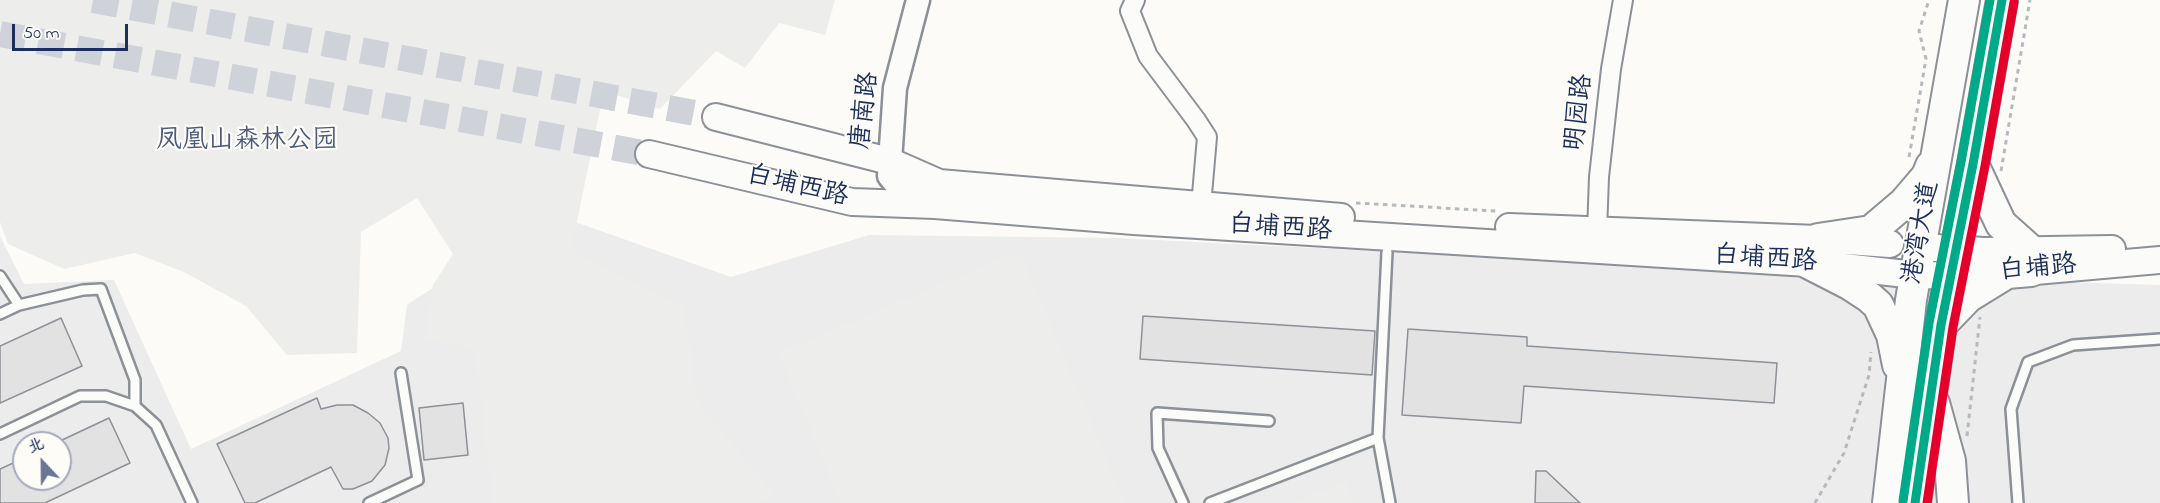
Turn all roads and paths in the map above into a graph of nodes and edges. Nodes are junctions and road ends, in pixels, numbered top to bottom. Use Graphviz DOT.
graph roads {
  1 [pos="918,0"];
  2 [pos="928,0"];
  3 [pos="1135,0"];
  4 [pos="1623,0"];
  5 [pos="1929,0"];
  6 [pos="1964,0"];
  7 [pos="2002,0"];
  8 [pos="2030,0"];
  9 [pos="1947,94"];
  10 [pos="1984,98"];
  11 [pos="716,117"];
  12 [pos="1936,153"];
  13 [pos="649,154"];
  14 [pos="889,161"];
  15 [pos="1973,164"];
  16 [pos="1907,167"];
  17 [pos="2000,180"];
  18 [pos="937,194"];
  19 [pos="1354,203"];
  20 [pos="1202,206"];
  21 [pos="1505,212"];
  22 [pos="1597,232"];
  23 [pos="1890,244"];
  24 [pos="2160,248"];
  25 [pos="1813,251"];
  26 [pos="1387,252"];
  27 [pos="2030,260"];
  28 [pos="2160,260"];
  29 [pos="1918,261"];
  30 [pos="1954,262"];
  31 [pos="0,276"];
  32 [pos="19,305"];
  33 [pos="0,314"];
  34 [pos="1981,315"];
  35 [pos="1941,325"];
  36 [pos="2160,339"];
  37 [pos="1872,344"];
  38 [pos="401,373"];
  39 [pos="1902,385"];
  40 [pos="1931,393"];
  41 [pos="135,406"];
  42 [pos="1269,421"];
  43 [pos="0,434"];
  44 [pos="1378,438"];
  45 [pos="1967,440"];
  46 [pos="192,503"];
  47 [pos="369,503"];
  48 [pos="1183,503"];
  49 [pos="1210,503"];
  50 [pos="1390,503"];
  51 [pos="1815,503"];
  52 [pos="1888,503"];
  53 [pos="1915,503"];
  54 [pos="1953,503"];
  55 [pos="2018,503"];
  1 -- 14 [label="street, 唐南路"];
  2 -- 18 [label="street, 唐南路"];
  3 -- 20 [label="street"];
  4 -- 22 [label="street, 明园路"];
  5 -- 16 [label="path"];
  6 -- 9 [label="highway, 港湾大道"];
  7 -- 10 [label="highway, 港湾大道"];
  8 -- 17 [label="path"];
  9 -- 10 [label="highway"];
  9 -- 12 [label="highway, 港湾大道"];
  10 -- 15 [label="highway, 港湾大道"];
  11 -- 14 [label="main road, 白埔西路"];
  12 -- 25 [label="highway"];
  12 -- 29 [label="highway, 港湾大道"];
  13 -- 18 [label="main road, 白埔西路"];
  14 -- 18 [label="main road, 白埔西路"];
  15 -- 27 [label="highway"];
  15 -- 30 [label="highway, 港湾大道"];
  18 -- 20 [label="main road, 白埔西路"];
  18 -- 25 [label="main road, 白埔西路"];
  19 -- 21 [label="path"];
  20 -- 22 [label="main road, 白埔西路"];
  22 -- 25 [label="main road, 白埔西路"];
  23 -- 25 [label="main road, 白埔西路"];
  23 -- 29 [label="street"];
  24 -- 27 [label="main road, 白埔路"];
  25 -- 29 [label="main road, 白埔西路"];
  25 -- 39 [label="highway"];
  26 -- 44 [label="lane"];
  27 -- 28 [label="main road, 白埔路"];
  27 -- 30 [label="main road, 白埔路"];
  27 -- 35 [label="highway"];
  29 -- 30 [label="main road, 白埔路"];
  29 -- 39 [label="highway, 港湾大道"];
  30 -- 35 [label="highway, 港湾大道"];
  31 -- 32 [label="lane"];
  32 -- 33 [label="lane"];
  32 -- 41 [label="lane"];
  34 -- 45 [label="path"];
  35 -- 40 [label="highway, 港湾大道"];
  36 -- 55 [label="lane"];
  37 -- 51 [label="path"];
  38 -- 47 [label="lane"];
  39 -- 52 [label="highway, 港湾大道"];
  40 -- 53 [label="highway, 港湾大道"];
  40 -- 54 [label="highway"];
  41 -- 43 [label="lane"];
  41 -- 46 [label="lane"];
  42 -- 48 [label="lane"];
  44 -- 49 [label="lane"];
  44 -- 50 [label="lane"];
}
